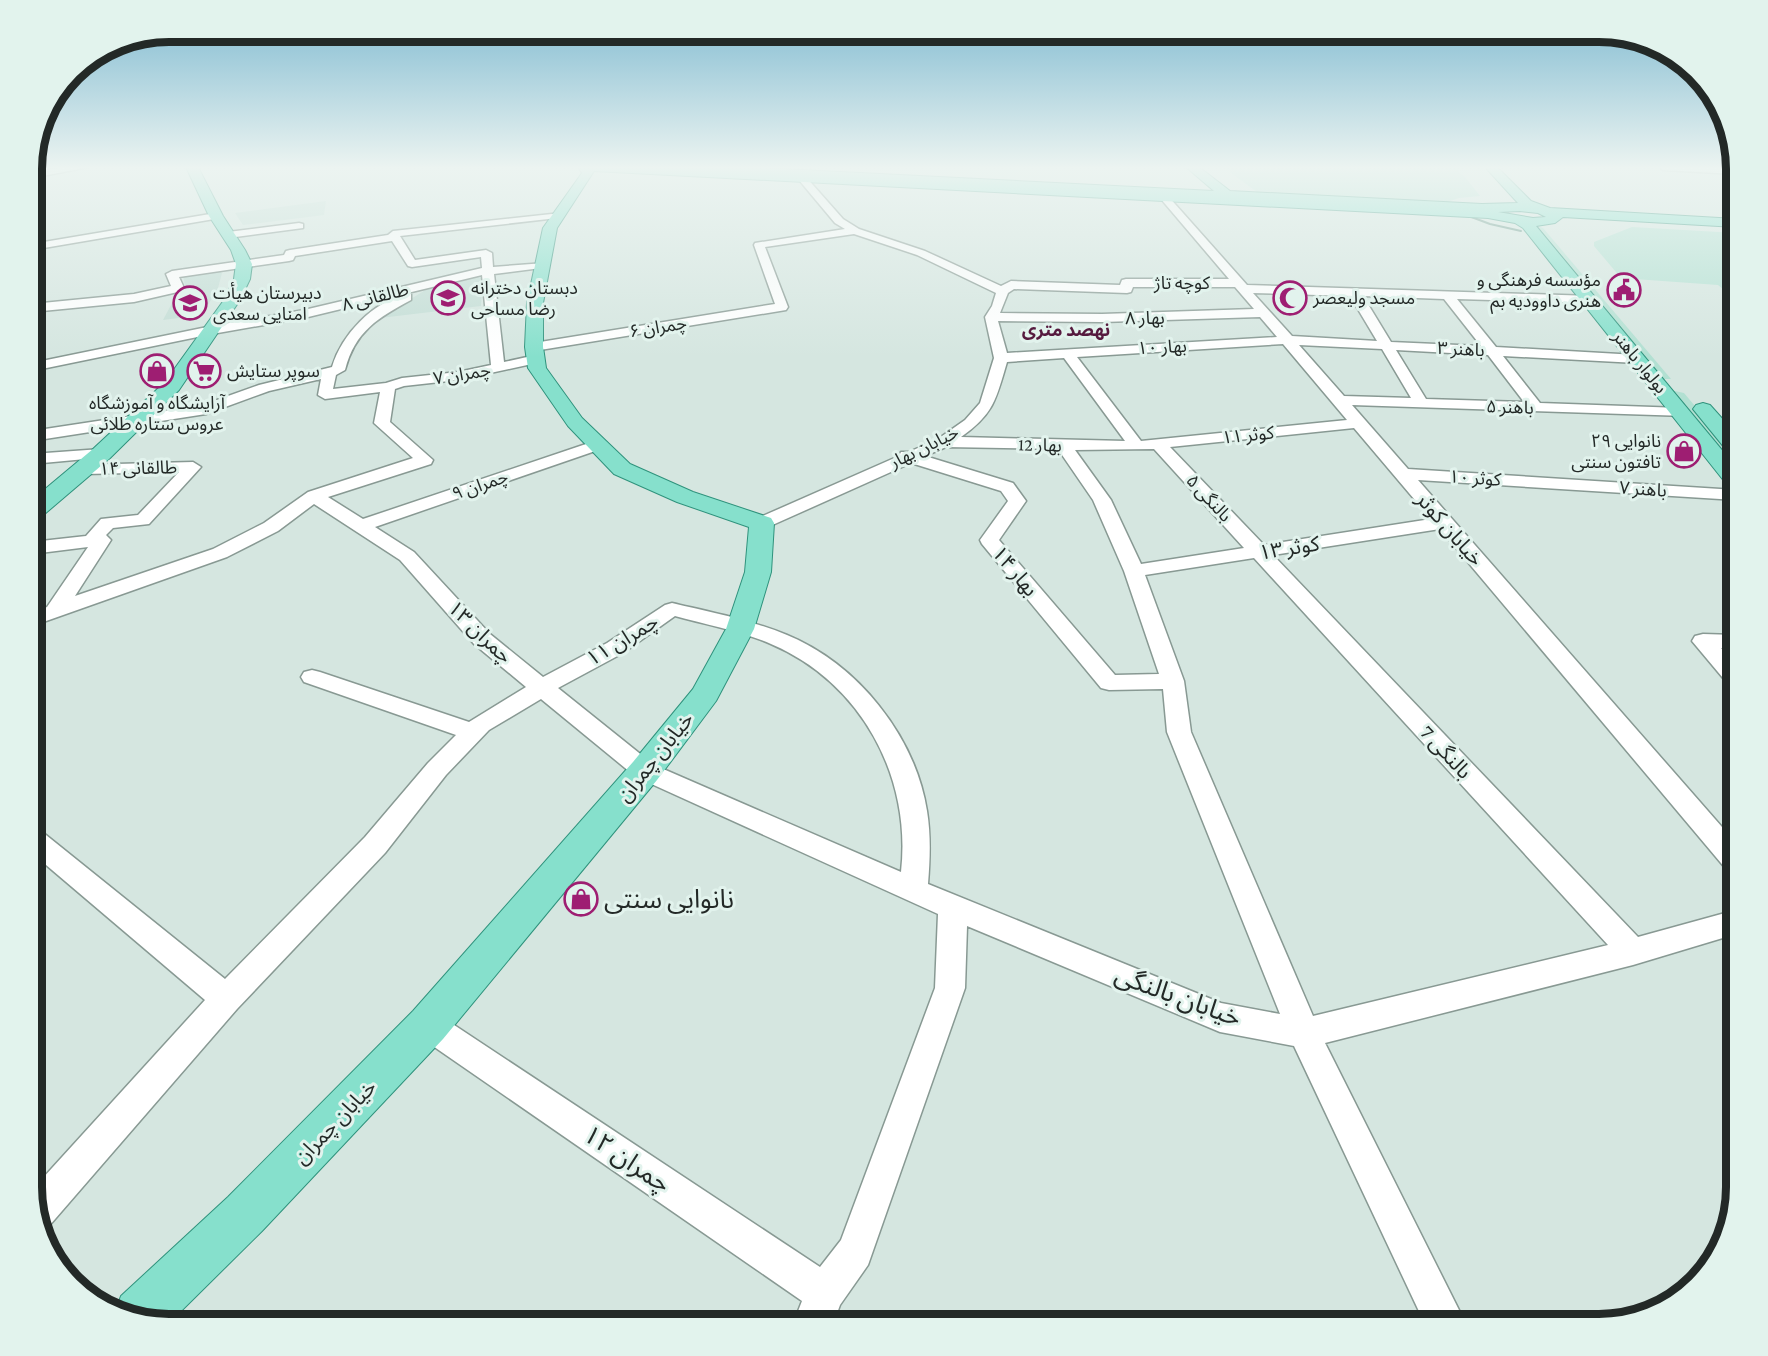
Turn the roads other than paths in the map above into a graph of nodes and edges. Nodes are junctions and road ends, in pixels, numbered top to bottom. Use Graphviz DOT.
graph roads {
  1 [pos="131,230"];
  2 [pos="225,230"];
  3 [pos="269,230"];
  4 [pos="438,230"];
  5 [pos="549,230"];
  6 [pos="1190,230"];
  7 [pos="1499,230"];
  8 [pos="1532,230"];
  9 [pos="1551,230"];
  10 [pos="855,231"];
  11 [pos="228,236"];
  12 [pos="394,236"];
  13 [pos="42,245"];
  14 [pos="1544,245"];
  15 [pos="244,264"];
  16 [pos="541,265"];
  17 [pos="488,271"];
  18 [pos="431,283"];
  19 [pos="1240,286"];
  20 [pos="1006,288"];
  21 [pos="1354,292"];
  22 [pos="1448,295"];
  23 [pos="1588,299"];
  24 [pos="42,307"];
  25 [pos="1619,311"];
  26 [pos="1263,313"];
  27 [pos="991,317"];
  28 [pos="212,330"];
  29 [pos="1286,340"];
  30 [pos="1386,345"];
  31 [pos="1491,351"];
  32 [pos="535,353"];
  33 [pos="1067,353"];
  34 [pos="1001,358"];
  35 [pos="1637,359"];
  36 [pos="42,365"];
  37 [pos="498,368"];
  38 [pos="334,371"];
  39 [pos="1657,384"];
  40 [pos="388,387"];
  41 [pos="1339,400"];
  42 [pos="1421,403"];
  43 [pos="1536,408"];
  44 [pos="1681,413"];
  45 [pos="139,420"];
  46 [pos="1359,423"];
  47 [pos="1726,434"];
  48 [pos="42,435"];
  49 [pos="944,442"];
  50 [pos="1158,444"];
  51 [pos="598,445"];
  52 [pos="1063,445"];
  53 [pos="1137,446"];
  54 [pos="101,454"];
  55 [pos="907,456"];
  56 [pos="42,458"];
  57 [pos="1726,468"];
  58 [pos="84,469"];
  59 [pos="1402,474"];
  60 [pos="1549,483"];
  61 [pos="1726,494"];
  62 [pos="314,496"];
  63 [pos="42,504"];
  64 [pos="1444,523"];
  65 [pos="762,524"];
  66 [pos="361,526"];
  67 [pos="96,541"];
  68 [pos="42,547"];
  69 [pos="1260,553"];
  70 [pos="1134,571"];
  71 [pos="57,609"];
  72 [pos="42,616"];
  73 [pos="740,629"];
  74 [pos="1726,642"];
  75 [pos="1726,666"];
  76 [pos="312,677"];
  77 [pos="1173,681"];
  78 [pos="542,688"];
  79 [pos="473,732"];
  80 [pos="645,771"];
  81 [pos="42,846"];
  82 [pos="1726,848"];
  83 [pos="913,891"];
  84 [pos="953,909"];
  85 [pos="1726,925"];
  86 [pos="1633,952"];
  87 [pos="226,999"];
  88 [pos="428,1025"];
  89 [pos="1304,1033"];
  90 [pos="43,1205"];
  91 [pos="819,1309"];
  92 [pos="143,1312"];
  93 [pos="1441,1314"];
  1 -- 13 [label="street"];
  2 -- 11 [label="main road"];
  3 -- 11 [label="street"];
  4 -- 12 [label="street"];
  5 -- 16 [label="main road"];
  6 -- 19 [label="street, خیابان کوثر"];
  7 -- 14 [label="main road"];
  8 -- 14 [label="main road, بولوار باهنر"];
  9 -- 25 [label="main road, بولوار باهنر"];
  10 -- 20 [label="street"];
  10 -- 32 [label="street, چمران ۶"];
  11 -- 15 [label="main road"];
  12 -- 15 [label="street"];
  12 -- 17 [label="street"];
  14 -- 23 [label="main road, بولوار باهنر"];
  15 -- 24 [label="street"];
  15 -- 28 [label="main road"];
  16 -- 17 [label="street, طالقانی ۸"];
  16 -- 32 [label="main road"];
  17 -- 18 [label="street, طالقانی ۸"];
  17 -- 37 [label="street"];
  18 -- 28 [label="street, طالقانی ۸"];
  18 -- 38 [label="street"];
  19 -- 20 [label="street, کوچه تاژ"];
  19 -- 21 [label="street, کوچه تاژ"];
  19 -- 26 [label="street, خیابان کوثر"];
  20 -- 27 [label="street"];
  21 -- 22 [label="street, کوچه تاژ"];
  21 -- 30 [label="street"];
  22 -- 23 [label="street, کوچه تاژ"];
  22 -- 31 [label="street"];
  23 -- 35 [label="main road, بولوار باهنر"];
  26 -- 27 [label="street, بهار ۸"];
  26 -- 29 [label="street, خیابان کوثر"];
  27 -- 34 [label="street"];
  28 -- 36 [label="street, طالقانی ۸"];
  28 -- 45 [label="main road"];
  29 -- 30 [label="street, باهنر ۳"];
  29 -- 33 [label="street, بهار ۱۰"];
  29 -- 41 [label="street, خیابان کوثر"];
  30 -- 31 [label="street, باهنر ۳"];
  30 -- 42 [label="street"];
  31 -- 35 [label="street, باهنر ۳"];
  31 -- 43 [label="street"];
  32 -- 37 [label="street, چمران ۷"];
  32 -- 51 [label="main road"];
  33 -- 34 [label="street, بهار ۱۰"];
  33 -- 53 [label="street"];
  34 -- 49 [label="street, خیابان بهار"];
  35 -- 39 [label="main road, بولوار باهنر"];
  37 -- 40 [label="street, چمران ۷"];
  38 -- 40 [label="street, چمران ۷"];
  38 -- 45 [label="street"];
  39 -- 44 [label="main road, بولوار باهنر"];
  39 -- 47 [label="main road, بولوار باهنر"];
  40 -- 62 [label="street"];
  41 -- 42 [label="street, باهنر ۵"];
  41 -- 46 [label="street, خیابان کوثر"];
  42 -- 43 [label="street, باهنر ۵"];
  43 -- 44 [label="street, باهنر ۵"];
  44 -- 57 [label="main road, بولوار باهنر"];
  45 -- 48 [label="street"];
  45 -- 54 [label="main road"];
  46 -- 50 [label="street, کوثر ۱۱"];
  46 -- 59 [label="street, خیابان کوثر"];
  49 -- 52 [label="street, بهار 12"];
  49 -- 55 [label="street, خیابان بهار"];
  50 -- 53 [label="street, کوثر ۱۱"];
  50 -- 69 [label="street, بالنگی ۵"];
  51 -- 65 [label="main road"];
  51 -- 66 [label="street, چمران ۹"];
  52 -- 53 [label="street, بهار 12"];
  52 -- 70 [label="street"];
  54 -- 56 [label="street"];
  54 -- 58 [label="main road"];
  55 -- 65 [label="street, خیابان بهار"];
  55 -- 77 [label="street, بهار ۱۴"];
  58 -- 63 [label="main road"];
  58 -- 67 [label="street, طالقانی ۱۴"];
  59 -- 60 [label="street, کوثر ۱۰"];
  59 -- 64 [label="street, خیابان کوثر"];
  60 -- 61 [label="street, باهنر ۷"];
  62 -- 66 [label="street, چمران ۱۳"];
  62 -- 71 [label="street"];
  64 -- 69 [label="street, کوثر ۱۳"];
  64 -- 82 [label="street, خیابان کوثر"];
  65 -- 73 [label="main road, خیابان چمران"];
  66 -- 78 [label="street, چمران ۱۳"];
  67 -- 68 [label="street"];
  67 -- 71 [label="street"];
  69 -- 70 [label="street, کوثر ۱۳"];
  69 -- 86 [label="street, بالنگی 7"];
  70 -- 77 [label="street"];
  71 -- 72 [label="street"];
  73 -- 78 [label="street, چمران ۱۱"];
  73 -- 80 [label="main road, خیابان چمران"];
  73 -- 83 [label="street, چمران ۱۱"];
  74 -- 75 [label="street"];
  76 -- 79 [label="street"];
  77 -- 89 [label="street"];
  78 -- 79 [label="street, چمران ۱۱"];
  78 -- 80 [label="street, چمران ۱۳"];
  79 -- 87 [label="street, چمران ۱۱"];
  80 -- 83 [label="street, خیابان بالنگی"];
  80 -- 88 [label="main road, خیابان چمران"];
  81 -- 87 [label="street"];
  83 -- 84 [label="street, خیابان بالنگی"];
  84 -- 89 [label="street, خیابان بالنگی"];
  84 -- 91 [label="street"];
  85 -- 86 [label="street, خیابان بالنگی"];
  86 -- 89 [label="street, خیابان بالنگی"];
  87 -- 90 [label="street, چمران ۱۱"];
  88 -- 91 [label="street, چمران ۱۲"];
  88 -- 92 [label="main road, خیابان چمران"];
  89 -- 93 [label="street"];
}
